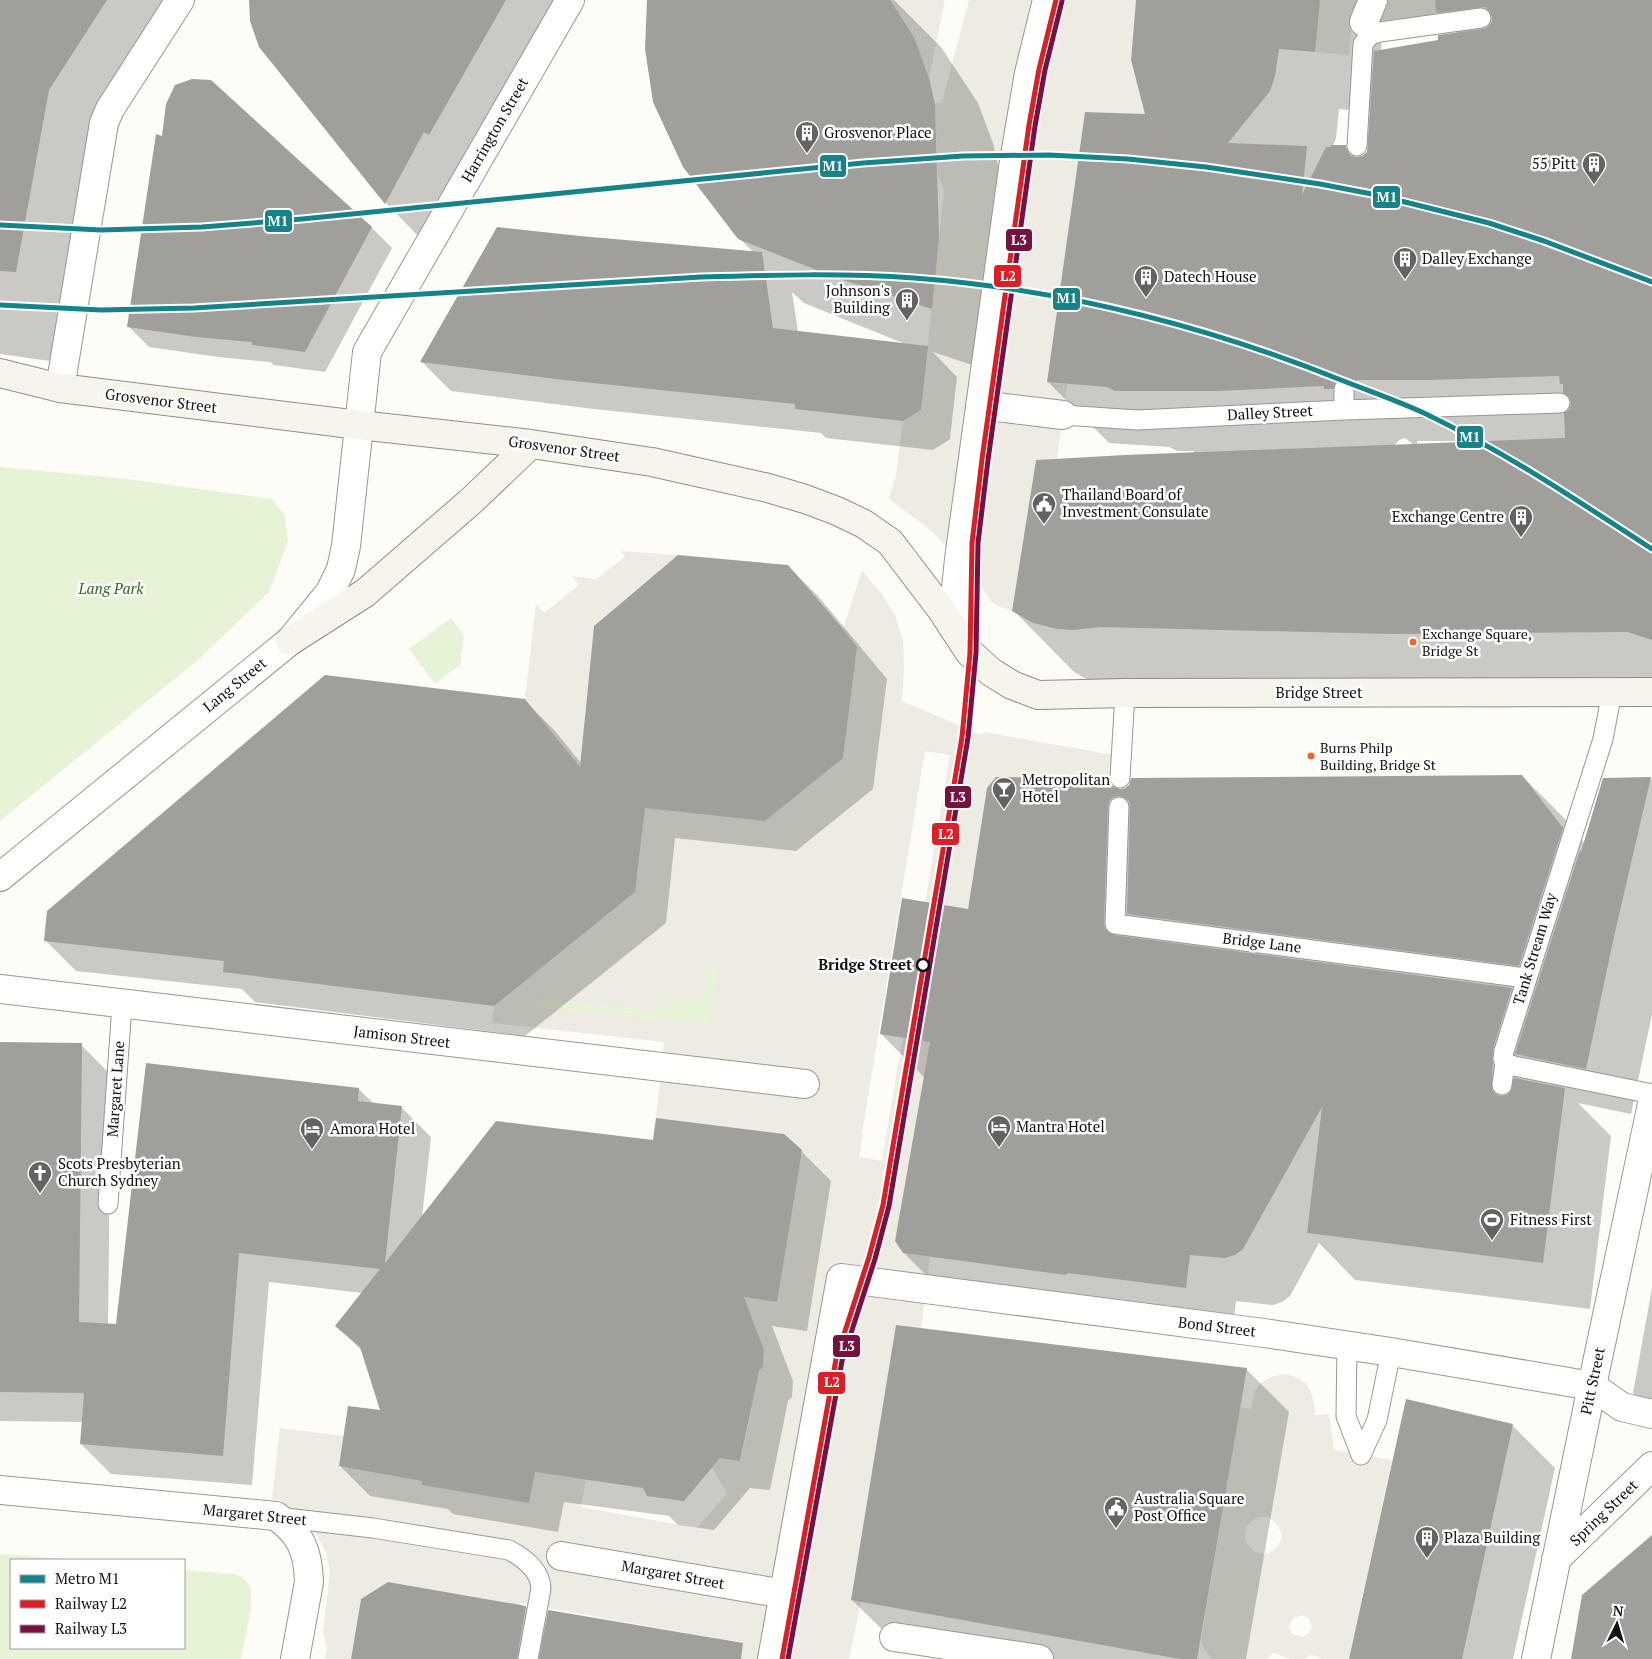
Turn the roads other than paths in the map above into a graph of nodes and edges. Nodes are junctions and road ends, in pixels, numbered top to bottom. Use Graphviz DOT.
graph roads {
  1 [pos="180,0"];
  2 [pos="570,0"];
  3 [pos="1046,0"];
  4 [pos="1481,18"];
  5 [pos="1357,146"];
  6 [pos="0,373"];
  7 [pos="60,388"];
  8 [pos="1344,389"];
  9 [pos="0,392"];
  10 [pos="1560,403"];
  11 [pos="980,405"];
  12 [pos="1344,410"];
  13 [pos="1063,415"];
  14 [pos="359,425"];
  15 [pos="531,444"];
  16 [pos="952,626"];
  17 [pos="290,641"];
  18 [pos="991,672"];
  19 [pos="1612,692"];
  20 [pos="1652,692"];
  21 [pos="1126,693"];
  22 [pos="1120,778"];
  23 [pos="1119,806"];
  24 [pos="0,878"];
  25 [pos="1526,978"];
  26 [pos="0,990"];
  27 [pos="122,1004"];
  28 [pos="1505,1063"];
  29 [pos="805,1084"];
  30 [pos="1502,1085"];
  31 [pos="1652,1094"];
  32 [pos="1652,1104"];
  33 [pos="108,1204"];
  34 [pos="1347,1345"];
  35 [pos="1392,1352"];
  36 [pos="1592,1386"];
  37 [pos="1652,1414"];
  38 [pos="1652,1466"];
  39 [pos="0,1490"];
  40 [pos="276,1516"];
  41 [pos="561,1556"];
  42 [pos="1556,1559"];
  43 [pos="785,1594"];
  44 [pos="894,1637"];
  45 [pos="295,1659"];
  46 [pos="528,1659"];
  47 [pos="772,1659"];
  48 [pos="1040,1659"];
  49 [pos="1536,1659"];
  1 -- 7 [label="street"];
  2 -- 14 [label="street, Harrington Street"];
  3 -- 11 [label="street"];
  4 -- 5 [label="lane"];
  6 -- 7 [label="main road, Grosvenor Street"];
  7 -- 9 [label="main road, Grosvenor Street"];
  7 -- 14 [label="main road, Grosvenor Street"];
  8 -- 12 [label="lane"];
  10 -- 12 [label="lane, Dalley Street"];
  11 -- 13 [label="street, Dalley Street"];
  11 -- 16 [label="street"];
  12 -- 13 [label="lane, Dalley Street"];
  14 -- 15 [label="main road, Grosvenor Street"];
  14 -- 17 [label="street, Lang Street"];
  15 -- 16 [label="main road, Grosvenor Street"];
  15 -- 17 [label="main road"];
  16 -- 18 [label="main road, Grosvenor Street"];
  17 -- 24 [label="street, Lang Street"];
  18 -- 21 [label="main road, Bridge Street"];
  19 -- 20 [label="main road, Bridge Street"];
  19 -- 21 [label="main road, Bridge Street"];
  19 -- 25 [label="lane, Tank Stream Way"];
  21 -- 22 [label="lane"];
  23 -- 25 [label="lane, Bridge Lane"];
  25 -- 28 [label="lane, Tank Stream Way"];
  26 -- 27 [label="street, Jamison Street"];
  27 -- 29 [label="street, Jamison Street"];
  27 -- 33 [label="lane, Margaret Lane"];
  28 -- 30 [label="lane, Tank Stream Way"];
  28 -- 31 [label="lane"];
  32 -- 36 [label="street, Pitt Street"];
  34 -- 35 [label="street, Bond Street"];
  34 -- 35 [label="lane"];
  34 -- 43 [label="street, Bond Street"];
  35 -- 36 [label="street, Bond Street"];
  36 -- 37 [label="street"];
  36 -- 42 [label="street, Pitt Street"];
  38 -- 42 [label="street, Spring Street"];
  39 -- 40 [label="street, Margaret Street"];
  40 -- 45 [label="street"];
  40 -- 46 [label="lane, Margaret Street"];
  41 -- 43 [label="street, Margaret Street"];
  42 -- 49 [label="street, Pitt Street"];
  43 -- 47 [label="street"];
  44 -- 48 [label="street"];
}
